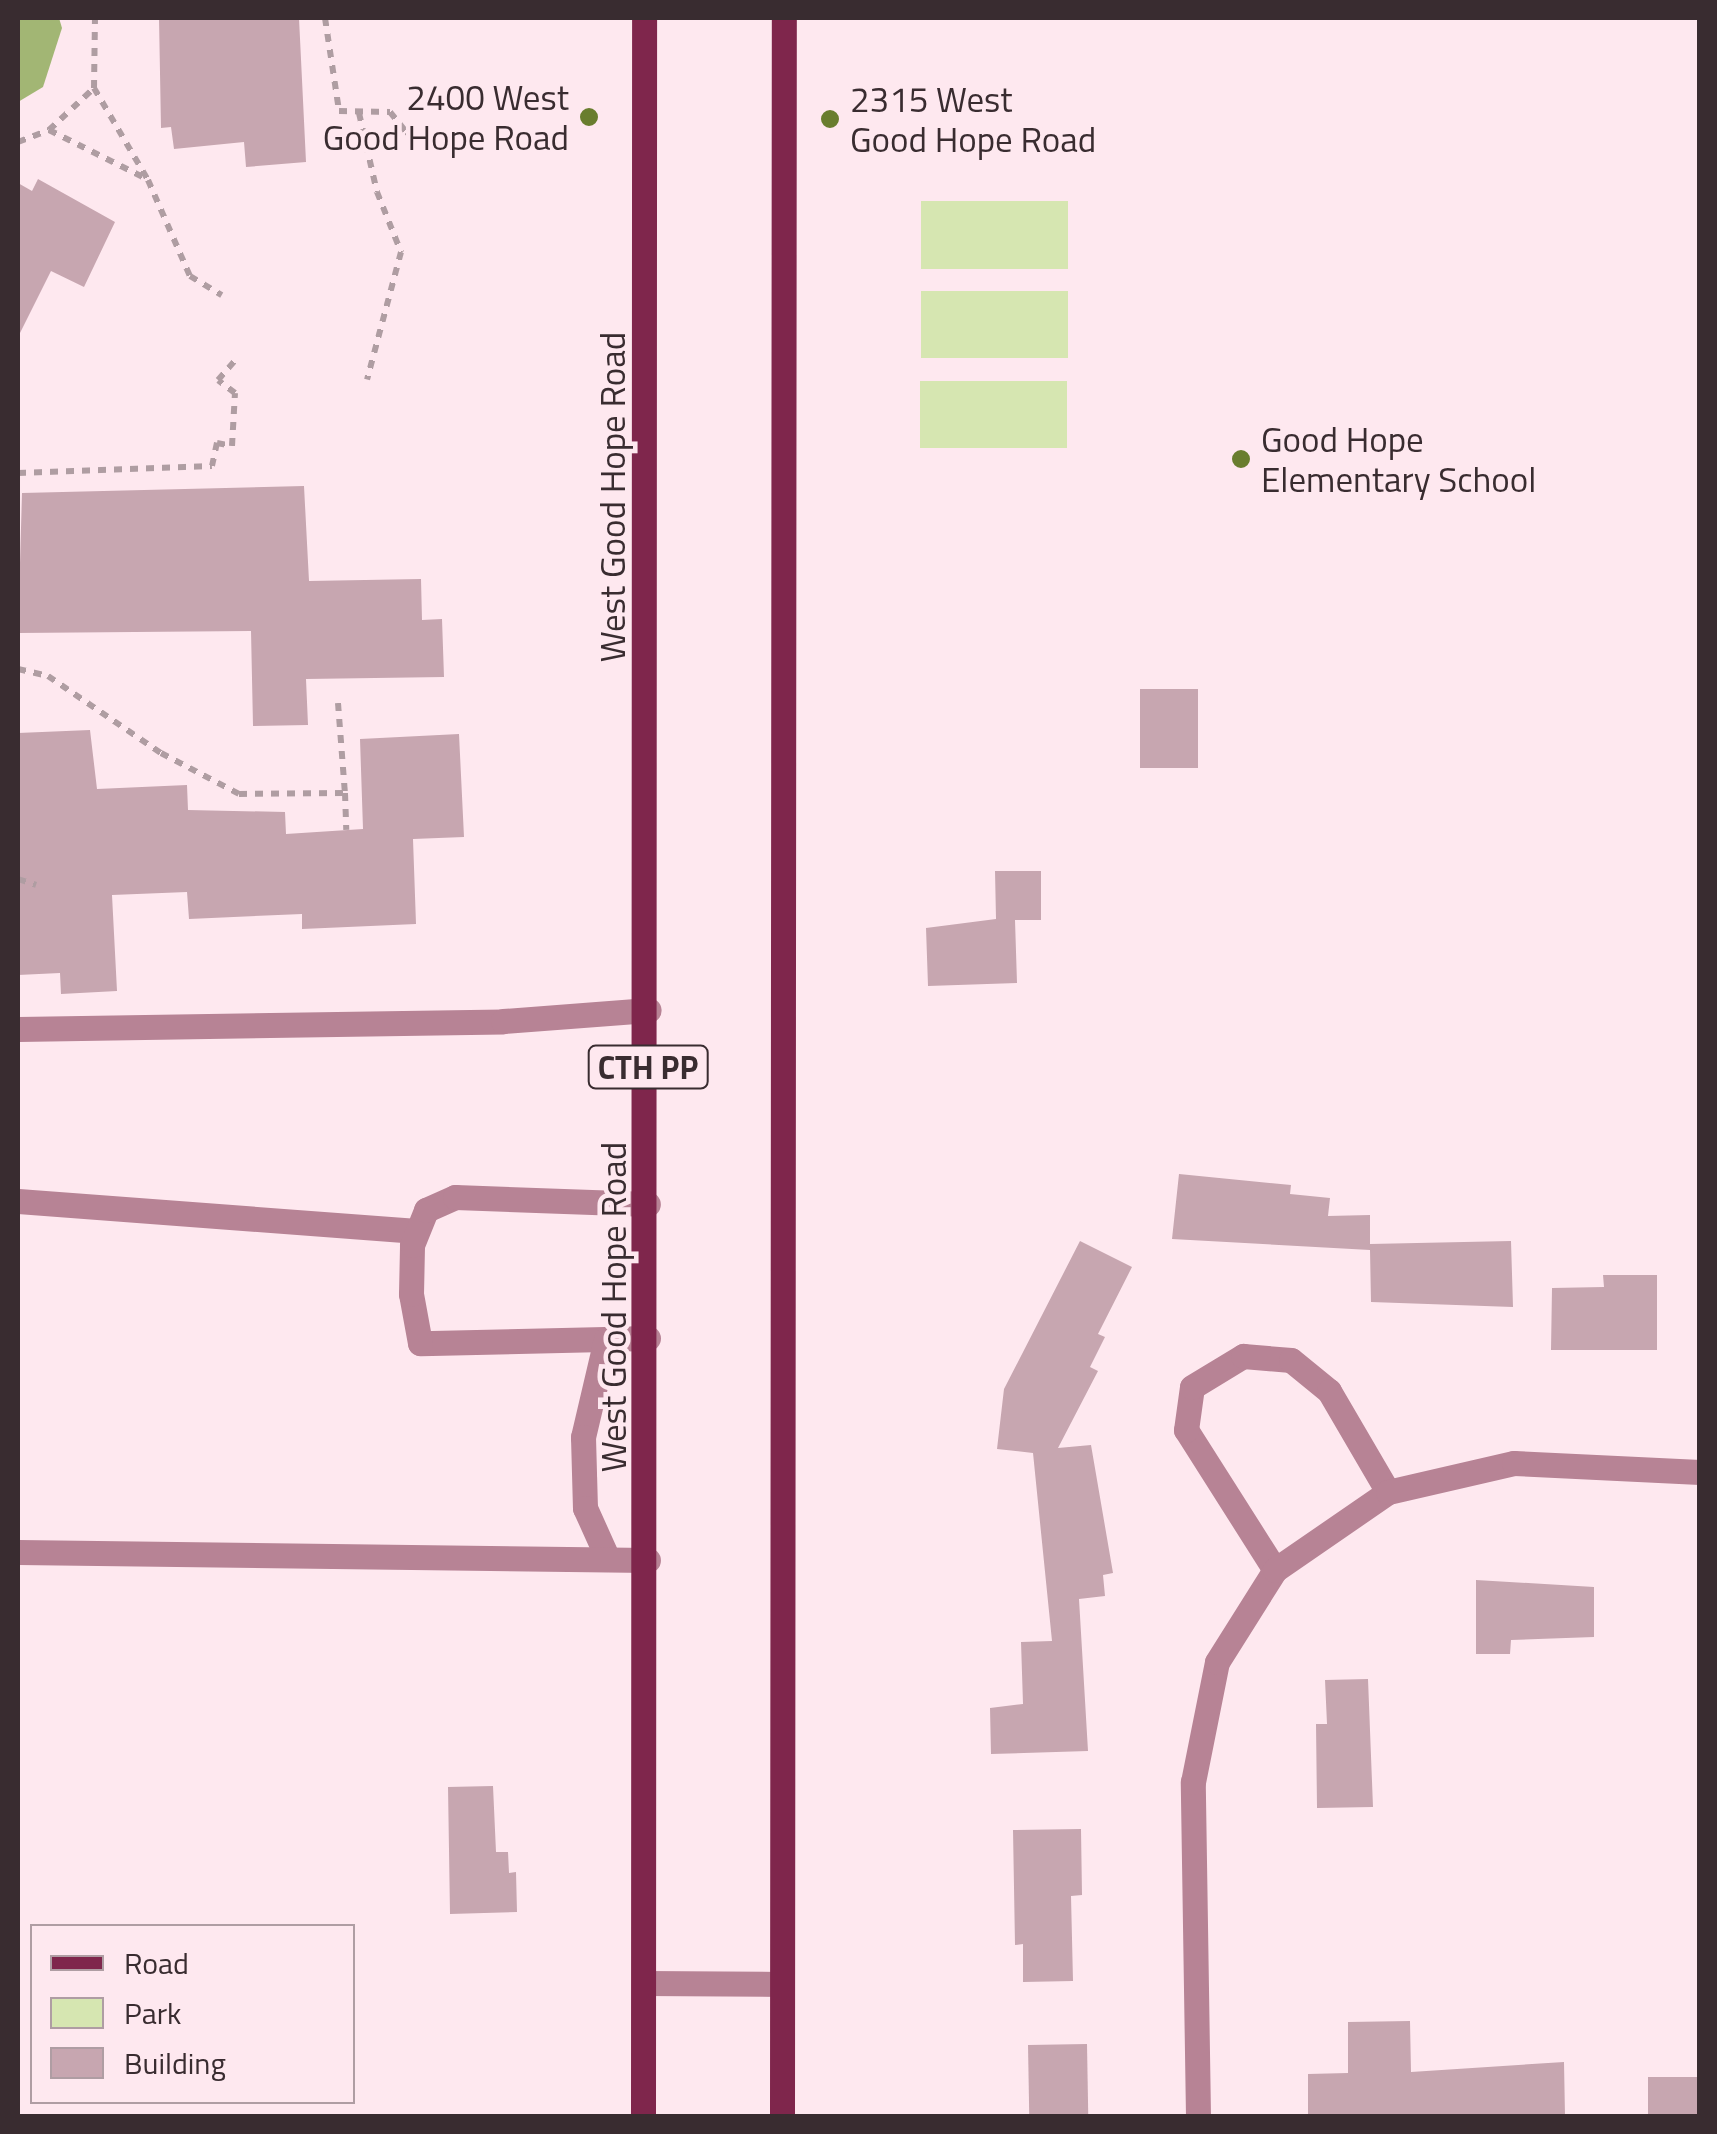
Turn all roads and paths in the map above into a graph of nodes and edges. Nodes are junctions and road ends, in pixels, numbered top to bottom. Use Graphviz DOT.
graph roads {
  1 [pos="95,18"];
  2 [pos="325,18"];
  3 [pos="644,18"];
  4 [pos="784,18"];
  5 [pos="94,88"];
  6 [pos="359,113"];
  7 [pos="49,130"];
  8 [pos="18,142"];
  9 [pos="451,154"];
  10 [pos="148,180"];
  11 [pos="222,294"];
  12 [pos="238,357"];
  13 [pos="367,380"];
  14 [pos="18,473"];
  15 [pos="18,669"];
  16 [pos="338,703"];
  17 [pos="345,793"];
  18 [pos="346,830"];
  19 [pos="18,878"];
  20 [pos="36,885"];
  21 [pos="649,1010"];
  22 [pos="18,1029"];
  23 [pos="18,1201"];
  24 [pos="648,1204"];
  25 [pos="417,1231"];
  26 [pos="648,1338"];
  27 [pos="606,1339"];
  28 [pos="1700,1472"];
  29 [pos="1388,1492"];
  30 [pos="18,1552"];
  31 [pos="608,1559"];
  32 [pos="648,1560"];
  33 [pos="1275,1570"];
  34 [pos="644,1983"];
  35 [pos="782,1984"];
  36 [pos="643,2116"];
  37 [pos="782,2116"];
  38 [pos="1198,2116"];
  1 -- 5 [label="path"];
  2 -- 6 [label="path"];
  3 -- 21 [label="main road, West Good Hope Road / CTH PP"];
  4 -- 35 [label="main road"];
  5 -- 7 [label="path"];
  5 -- 10 [label="path"];
  6 -- 9 [label="path"];
  6 -- 13 [label="path"];
  7 -- 8 [label="path"];
  7 -- 10 [label="path"];
  10 -- 11 [label="path"];
  12 -- 14 [label="path"];
  15 -- 17 [label="path"];
  16 -- 17 [label="path"];
  17 -- 18 [label="path"];
  19 -- 20 [label="path"];
  21 -- 22 [label="street"];
  21 -- 24 [label="main road, West Good Hope Road / CTH PP"];
  23 -- 25 [label="street"];
  24 -- 25 [label="street"];
  24 -- 26 [label="main road, West Good Hope Road / CTH PP"];
  25 -- 27 [label="street"];
  26 -- 27 [label="street"];
  26 -- 32 [label="main road, West Good Hope Road / CTH PP"];
  27 -- 31 [label="street"];
  28 -- 29 [label="street"];
  29 -- 33 [label="street"];
  29 -- 33 [label="street"];
  30 -- 31 [label="street"];
  31 -- 32 [label="street"];
  32 -- 34 [label="main road, West Good Hope Road / CTH PP"];
  33 -- 38 [label="street"];
  34 -- 35 [label="street"];
  34 -- 36 [label="main road, West Good Hope Road / CTH PP"];
  35 -- 37 [label="main road"];
}
